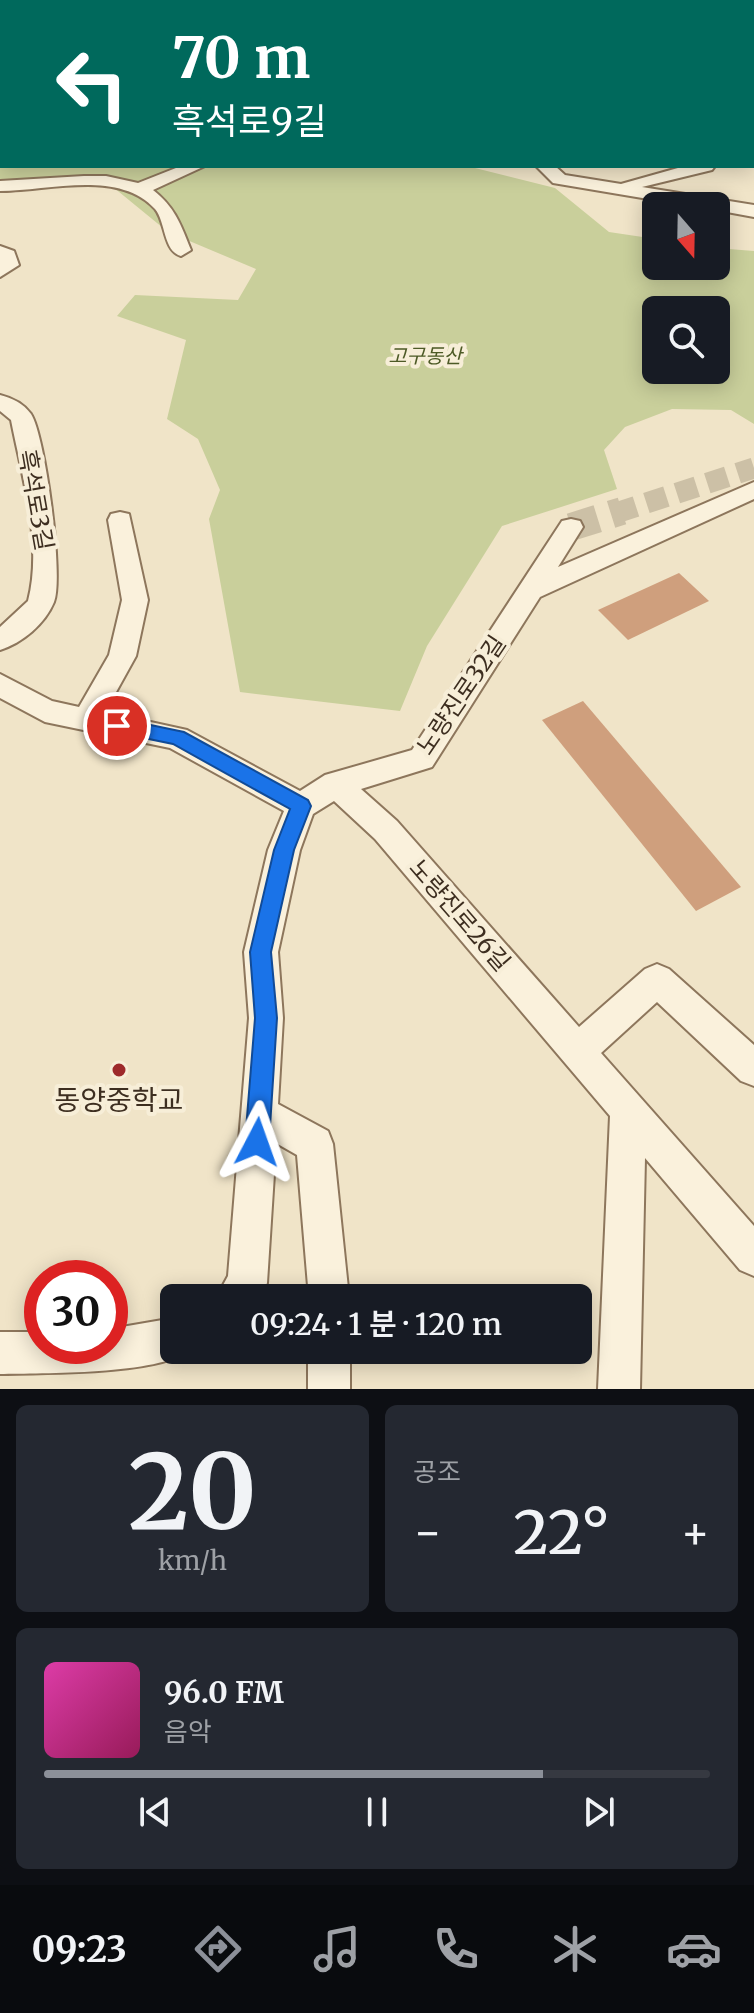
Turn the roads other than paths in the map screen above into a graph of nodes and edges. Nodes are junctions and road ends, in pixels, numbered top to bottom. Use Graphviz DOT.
graph roads {
  1 [pos="191,168"];
  2 [pos="547,168"];
  3 [pos="698,168"];
  4 [pos="0,186"];
  5 [pos="618,187"];
  6 [pos="138,190"];
  7 [pos="754,211"];
  8 [pos="181,250"];
  9 [pos="0,252"];
  10 [pos="0,271"];
  11 [pos="0,402"];
  12 [pos="754,490"];
  13 [pos="120,520"];
  14 [pos="571,527"];
  15 [pos="531,590"];
  16 [pos="0,640"];
  17 [pos="0,685"];
  18 [pos="86,720"];
  19 [pos="336,784"];
  20 [pos="301,806"];
  21 [pos="577,1052"];
  22 [pos="754,1069"];
  23 [pos="628,1110"];
  24 [pos="259,1114"];
  25 [pos="754,1256"];
  26 [pos="246,1284"];
  27 [pos="328,1284"];
  28 [pos="160,1341"];
  29 [pos="0,1353"];
  30 [pos="329,1364"];
  31 [pos="329,1389"];
  32 [pos="619,1389"];
  1 -- 6 [label="street"];
  2 -- 5 [label="street"];
  3 -- 5 [label="street"];
  4 -- 6 [label="street"];
  5 -- 7 [label="street"];
  6 -- 8 [label="street"];
  9 -- 10 [label="street"];
  11 -- 16 [label="street, 흑석로3길"];
  12 -- 15 [label="street"];
  13 -- 18 [label="street"];
  14 -- 15 [label="street, 노량진로32길"];
  15 -- 19 [label="street, 노량진로32길"];
  17 -- 18 [label="street"];
  18 -- 20 [label="street"];
  19 -- 20 [label="street, 노량진로32길"];
  19 -- 21 [label="street, 노량진로26길"];
  20 -- 24 [label="street"];
  21 -- 22 [label="street"];
  21 -- 23 [label="street, 노량진로26길"];
  23 -- 25 [label="street, 노량진로26길"];
  23 -- 32 [label="street"];
  24 -- 26 [label="street"];
  24 -- 27 [label="street"];
  28 -- 29 [label="street"];
  30 -- 31 [label="street"];
}
